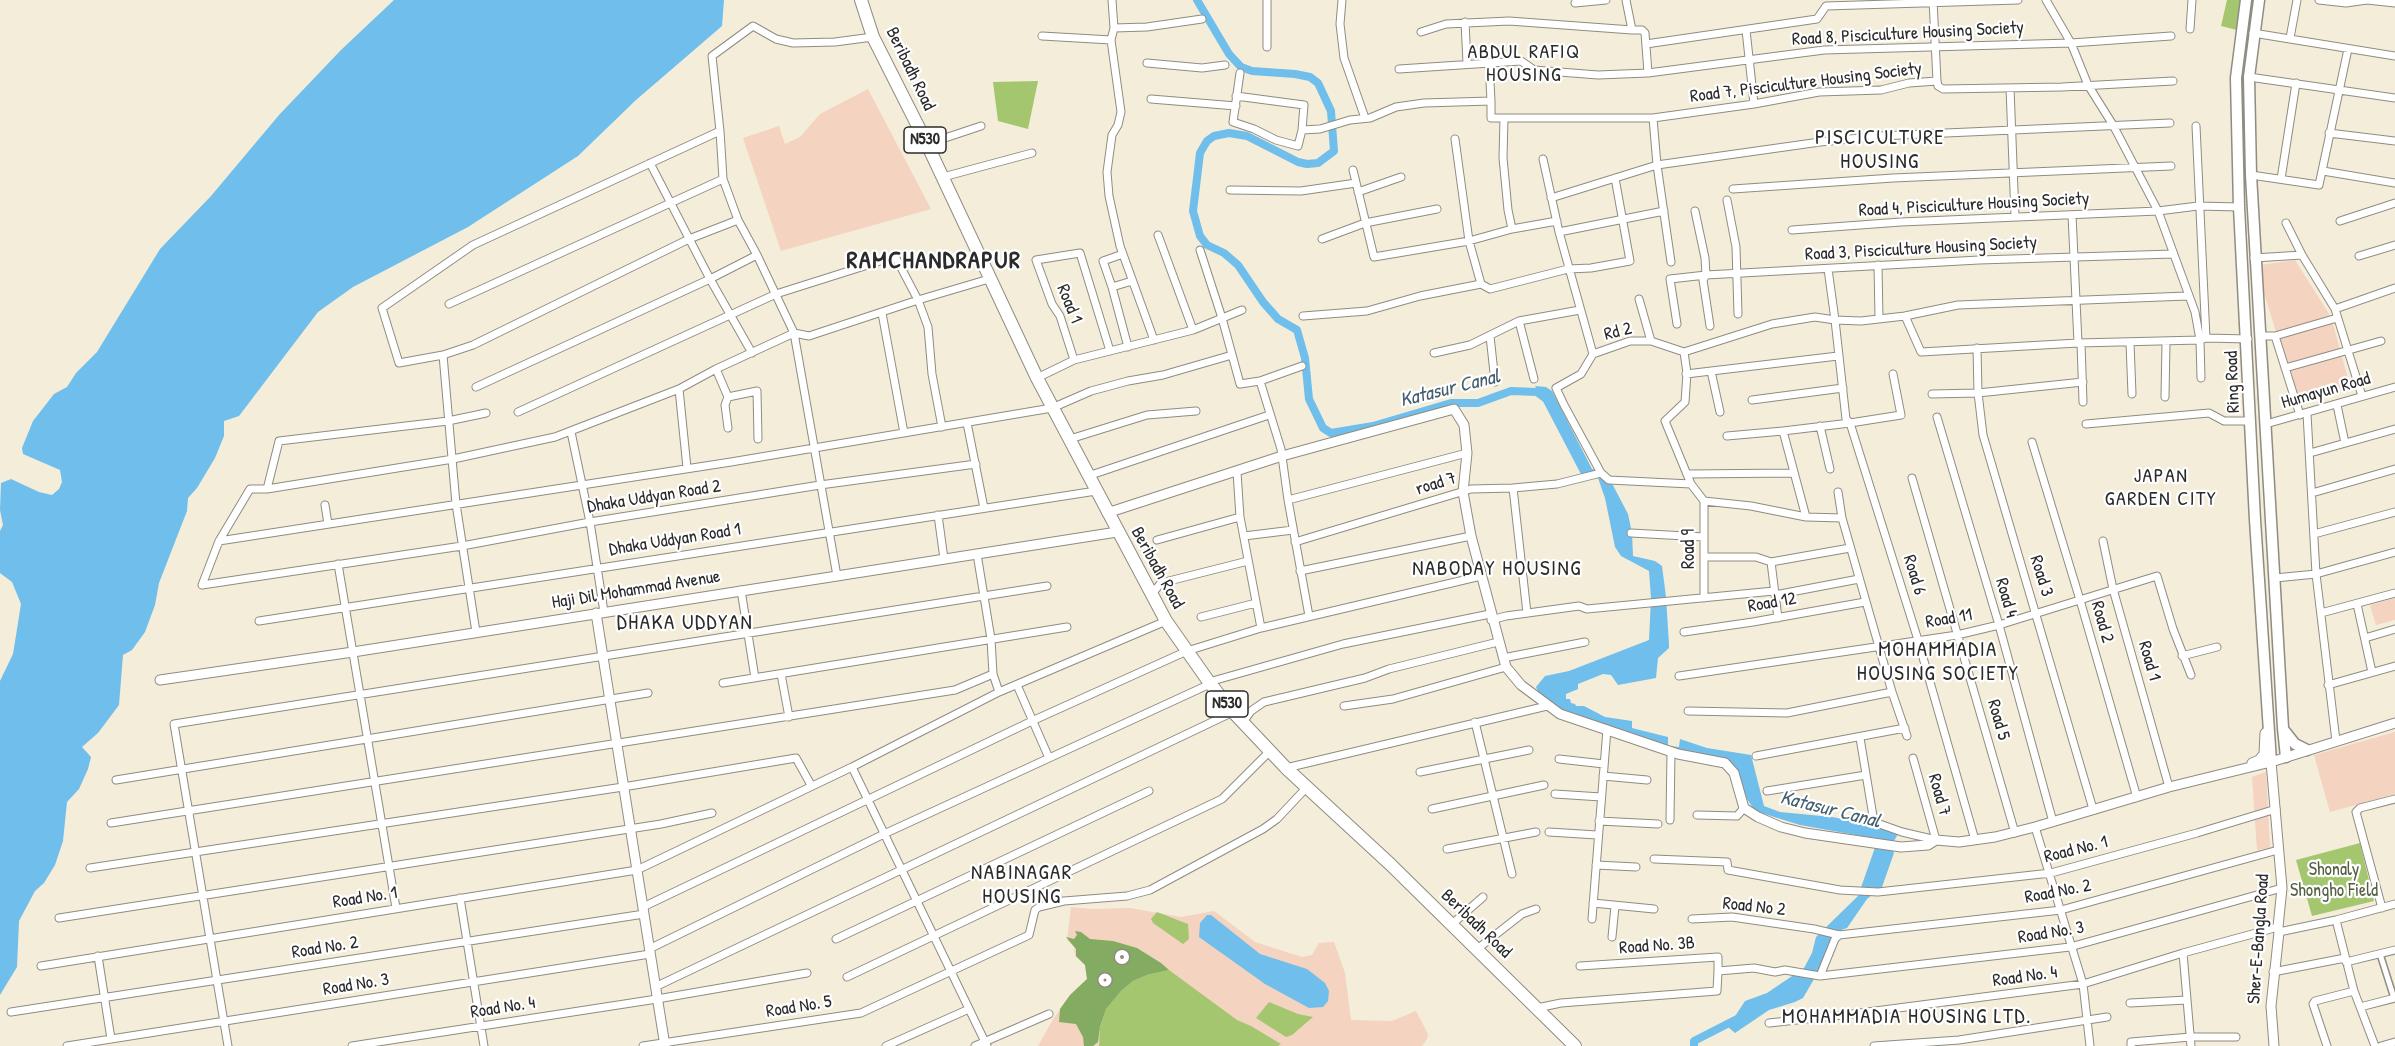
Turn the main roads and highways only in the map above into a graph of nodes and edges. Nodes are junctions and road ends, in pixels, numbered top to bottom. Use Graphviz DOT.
graph roads {
  1 [pos="861,0"];
  2 [pos="2246,0"];
  3 [pos="2259,0"];
  4 [pos="2272,519"];
  5 [pos="2255,520"];
  6 [pos="2263,638"];
  7 [pos="2278,638"];
  8 [pos="2283,728"];
  9 [pos="2307,750"];
  10 [pos="2286,757"];
  11 [pos="2271,762"];
  12 [pos="1575,1046"];
  1 -- 12 [label="highway, Beribadh Road / N530"];
  2 -- 5 [label="main road, Ring Road"];
  3 -- 4 [label="main road, Ring Road"];
  4 -- 5 [label="main road"];
  4 -- 7 [label="main road, Ring Road"];
  5 -- 6 [label="main road, Ring Road"];
  6 -- 7 [label="main road"];
  6 -- 11 [label="main road, Ring Road"];
  7 -- 8 [label="main road, Ring Road"];
  8 -- 9 [label="main road"];
  8 -- 10 [label="main road, Ring Road"];
}
